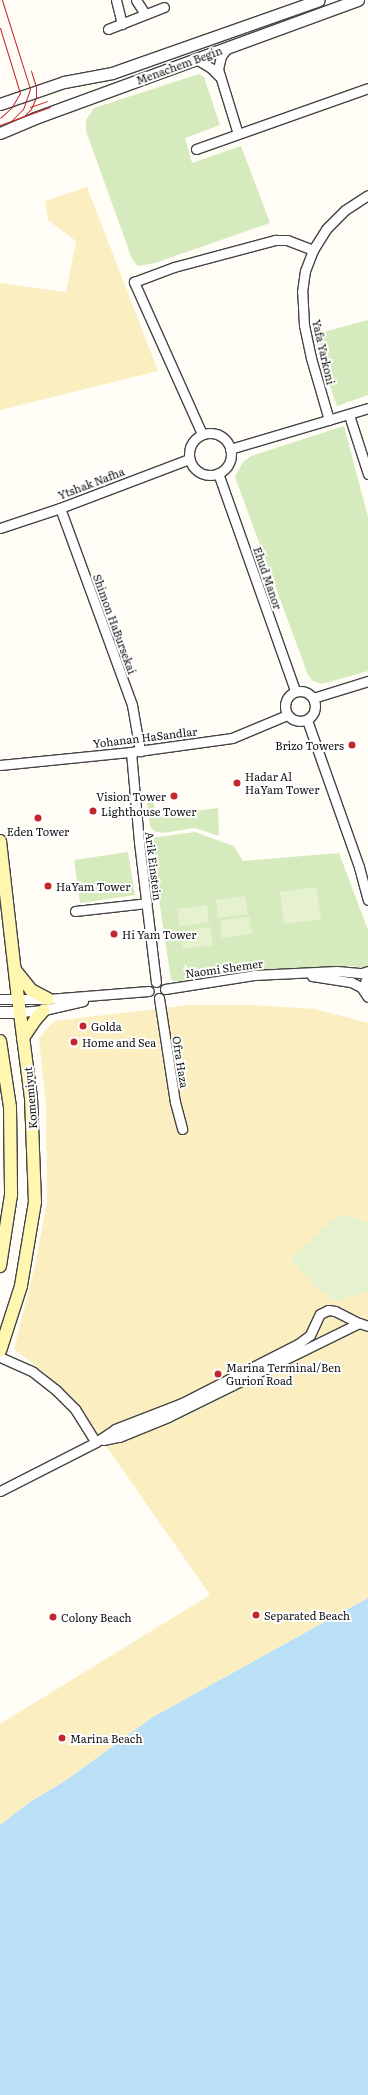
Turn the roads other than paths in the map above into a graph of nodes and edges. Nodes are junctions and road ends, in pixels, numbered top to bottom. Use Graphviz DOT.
graph roads {
  1 [pos="116,0"];
  2 [pos="136,0"];
  3 [pos="319,0"];
  4 [pos="358,0"];
  5 [pos="164,7"];
  6 [pos="144,14"];
  7 [pos="122,24"];
  8 [pos="108,29"];
  9 [pos="227,48"];
  10 [pos="196,59"];
  11 [pos="219,78"];
  12 [pos="368,88"];
  13 [pos="0,104"];
  14 [pos="0,133"];
  15 [pos="238,134"];
  16 [pos="196,149"];
  17 [pos="368,195"];
  18 [pos="313,250"];
  19 [pos="368,408"];
  20 [pos="349,415"];
  21 [pos="329,420"];
  22 [pos="202,434"];
  23 [pos="230,450"];
  24 [pos="189,459"];
  25 [pos="218,473"];
  26 [pos="368,474"];
  27 [pos="60,508"];
  28 [pos="0,528"];
  29 [pos="368,681"];
  30 [pos="295,691"];
  31 [pos="314,698"];
  32 [pos="287,714"];
  33 [pos="307,720"];
  34 [pos="135,752"];
  35 [pos="0,765"];
  36 [pos="0,841"];
  37 [pos="368,900"];
  38 [pos="147,903"];
  39 [pos="75,911"];
  40 [pos="15,969"];
  41 [pos="368,971"];
  42 [pos="287,972"];
  43 [pos="368,976"];
  44 [pos="156,982"];
  45 [pos="165,989"];
  46 [pos="149,991"];
  47 [pos="368,996"];
  48 [pos="18,998"];
  49 [pos="159,998"];
  50 [pos="0,1000"];
  51 [pos="46,1004"];
  52 [pos="0,1012"];
  53 [pos="20,1012"];
  54 [pos="24,1038"];
  55 [pos="0,1041"];
  56 [pos="182,1129"];
  57 [pos="0,1266"];
  58 [pos="336,1311"];
  59 [pos="359,1323"];
  60 [pos="368,1326"];
  61 [pos="335,1335"];
  62 [pos="0,1351"];
  63 [pos="0,1357"];
  64 [pos="96,1442"];
  65 [pos="0,1491"];
  1 -- 7 [label="street"];
  2 -- 6 [label="street"];
  3 -- 13 [label="street, Menachem Begin"];
  4 -- 9 [label="street, Menachem Begin"];
  5 -- 6 [label="street"];
  6 -- 7 [label="street"];
  7 -- 8 [label="street"];
  9 -- 10 [label="street, Menachem Begin"];
  9 -- 11 [label="street"];
  10 -- 11 [label="street"];
  10 -- 14 [label="street, Menachem Begin"];
  11 -- 15 [label="street"];
  12 -- 15 [label="street"];
  15 -- 16 [label="street"];
  17 -- 18 [label="street, Yafa Yarkoni"];
  18 -- 21 [label="street, Yafa Yarkoni"];
  18 -- 22 [label="street"];
  19 -- 20 [label="street"];
  20 -- 21 [label="street"];
  20 -- 26 [label="street"];
  21 -- 23 [label="street"];
  22 -- 23 [label="street"];
  22 -- 24 [label="street"];
  23 -- 25 [label="street"];
  24 -- 25 [label="street"];
  24 -- 27 [label="street, Ytshak Nafha"];
  25 -- 30 [label="street, Ehud Manor"];
  27 -- 28 [label="street, Ytshak Nafha"];
  27 -- 34 [label="street, Shimon HaBursekai"];
  29 -- 31 [label="street"];
  30 -- 31 [label="street"];
  30 -- 32 [label="street"];
  31 -- 33 [label="street"];
  32 -- 33 [label="street"];
  32 -- 34 [label="street, Yohanan HaSandlar"];
  33 -- 37 [label="street"];
  34 -- 35 [label="street, Yohanan HaSandlar"];
  34 -- 38 [label="street, Arik Einstein"];
  36 -- 40 [label="main road, Komemiyut"];
  38 -- 39 [label="street"];
  38 -- 44 [label="street, Arik Einstein"];
  40 -- 48 [label="main road, Komemiyut"];
  40 -- 51 [label="main road"];
  41 -- 42 [label="street, Naomi Shemer"];
  42 -- 45 [label="street, Naomi Shemer"];
  42 -- 47 [label="street, Naomi Shemer"];
  43 -- 47 [label="street"];
  44 -- 45 [label="street"];
  44 -- 46 [label="street"];
  45 -- 49 [label="street"];
  46 -- 49 [label="street"];
  46 -- 51 [label="street"];
  48 -- 50 [label="street"];
  48 -- 51 [label="street"];
  48 -- 53 [label="main road, Komemiyut"];
  49 -- 56 [label="street, Ofra Haza"];
  51 -- 53 [label="street"];
  51 -- 54 [label="main road"];
  52 -- 53 [label="street"];
  53 -- 54 [label="main road, Komemiyut"];
  54 -- 62 [label="main road, Komemiyut"];
  55 -- 57 [label="main road, Komemiyut"];
  58 -- 59 [label="street"];
  58 -- 61 [label="street"];
  58 -- 64 [label="street"];
  59 -- 60 [label="street"];
  59 -- 61 [label="street"];
  61 -- 64 [label="street"];
  63 -- 64 [label="street"];
  64 -- 65 [label="street"];
}
